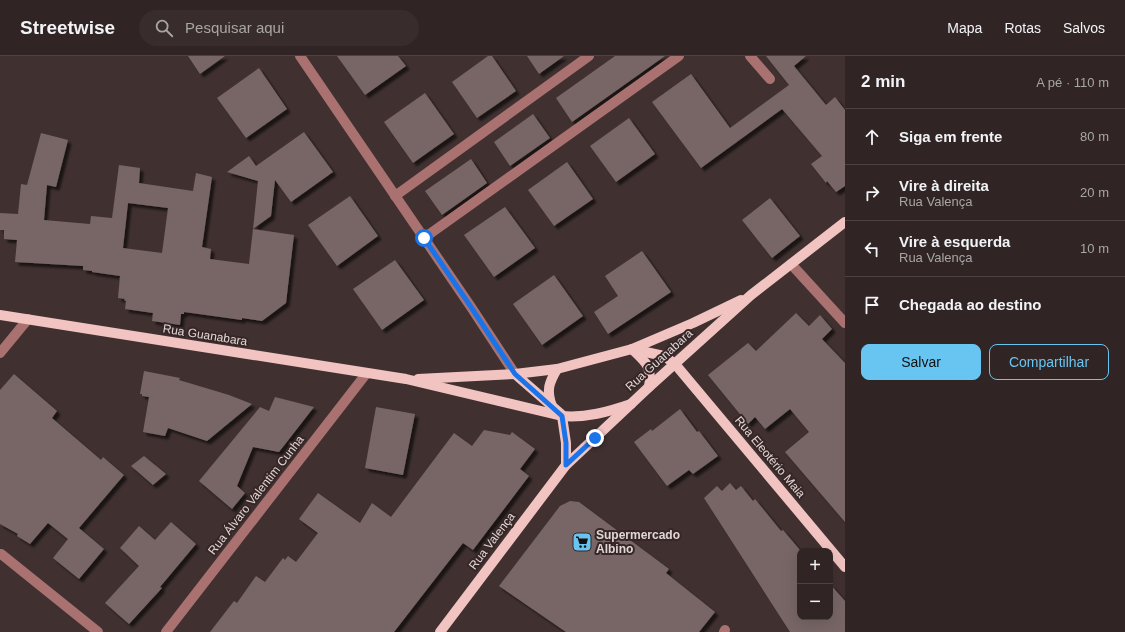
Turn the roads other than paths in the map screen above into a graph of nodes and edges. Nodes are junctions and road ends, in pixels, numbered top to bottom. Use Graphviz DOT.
graph roads {
  1 [pos="300,56"];
  2 [pos="589,56"];
  3 [pos="679,56"];
  4 [pos="750,56"];
  5 [pos="770,79"];
  6 [pos="395,196"];
  7 [pos="845,222"];
  8 [pos="424,238"];
  9 [pos="790,264"];
  10 [pos="752,295"];
  11 [pos="0,315"];
  12 [pos="28,319"];
  13 [pos="845,323"];
  14 [pos="632,349"];
  15 [pos="0,353"];
  16 [pos="674,364"];
  17 [pos="557,368"];
  18 [pos="366,374"];
  19 [pos="515,374"];
  20 [pos="406,379"];
  21 [pos="648,387"];
  22 [pos="631,404"];
  23 [pos="562,416"];
  24 [pos="566,465"];
  25 [pos="1,554"];
  26 [pos="845,567"];
  27 [pos="98,632"];
  28 [pos="166,632"];
  29 [pos="440,632"];
  1 -- 6 [label="street"];
  2 -- 6 [label="street"];
  3 -- 8 [label="street"];
  4 -- 5 [label="street"];
  6 -- 8 [label="street"];
  7 -- 9 [label="main road, Rua Guanabara"];
  8 -- 19 [label="street"];
  9 -- 10 [label="main road, Rua Guanabara"];
  9 -- 13 [label="street"];
  10 -- 14 [label="main road, Rua Guanabara"];
  10 -- 16 [label="main road, Rua Guanabara"];
  11 -- 12 [label="main road, Rua Guanabara"];
  12 -- 15 [label="street"];
  12 -- 18 [label="main road, Rua Guanabara"];
  14 -- 16 [label="main road"];
  14 -- 17 [label="main road, Rua Guanabara"];
  14 -- 21 [label="main road"];
  16 -- 21 [label="main road, Rua Guanabara"];
  16 -- 26 [label="main road, Rua Eleotério Maia"];
  17 -- 19 [label="main road, Rua Guanabara"];
  17 -- 23 [label="main road"];
  18 -- 20 [label="main road, Rua Guanabara"];
  18 -- 28 [label="street, Rua Álvaro Valentim Cunha"];
  19 -- 20 [label="main road, Rua Guanabara"];
  19 -- 23 [label="main road"];
  20 -- 23 [label="main road, Rua Guanabara"];
  21 -- 22 [label="main road, Rua Guanabara"];
  22 -- 23 [label="main road, Rua Guanabara"];
  22 -- 24 [label="main road, Rua Valença"];
  23 -- 24 [label="main road"];
  24 -- 29 [label="main road, Rua Valença"];
  25 -- 27 [label="street"];
}
